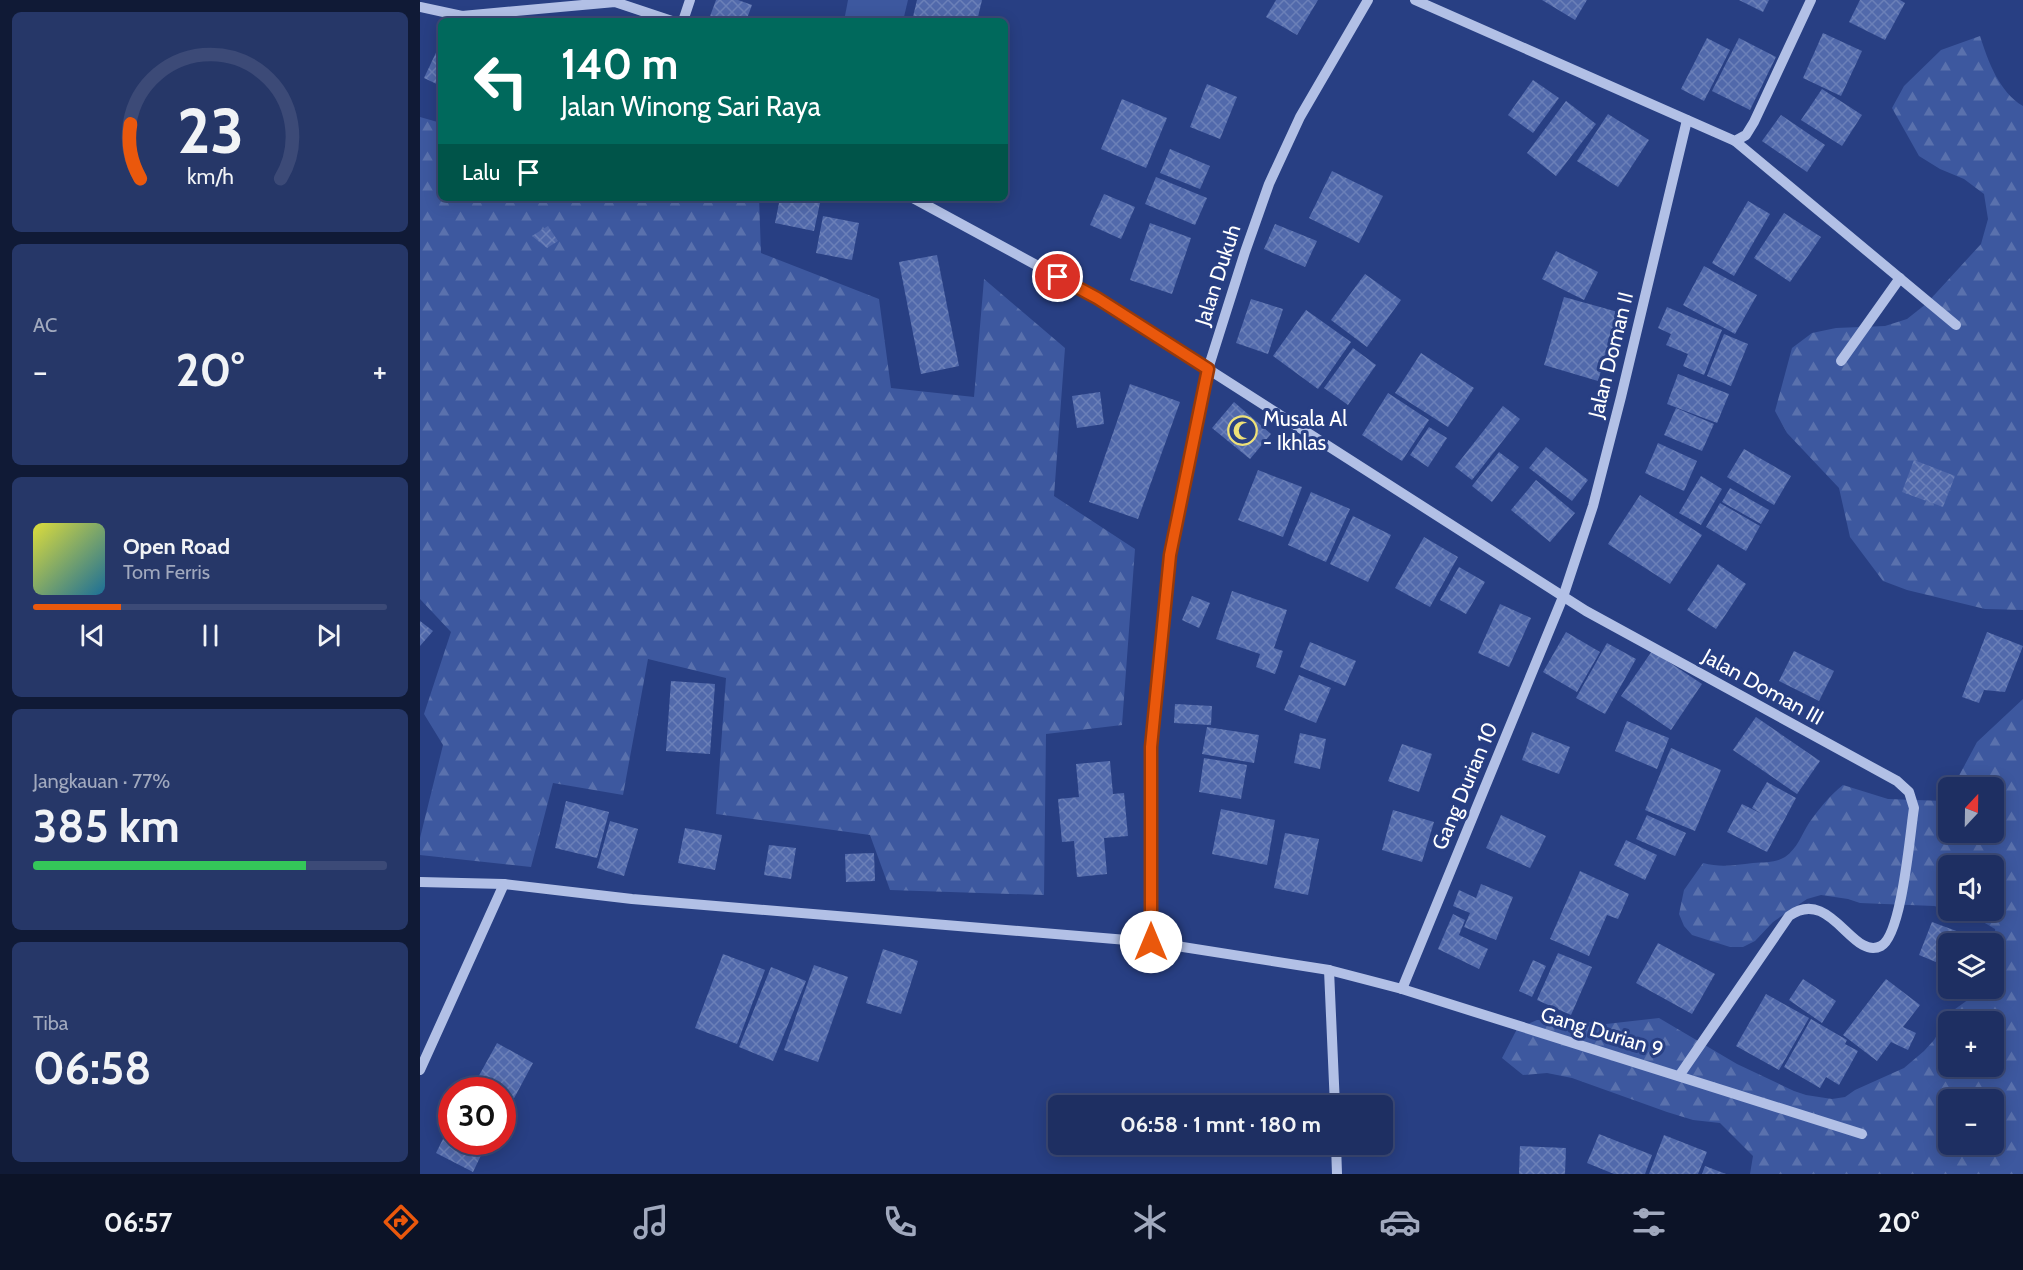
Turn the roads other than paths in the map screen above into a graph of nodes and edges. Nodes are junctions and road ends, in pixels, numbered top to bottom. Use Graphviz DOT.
graph roads {
  1 [pos="690,0"];
  2 [pos="1368,0"];
  3 [pos="1415,0"];
  4 [pos="1811,0"];
  5 [pos="420,7"];
  6 [pos="663,18"];
  7 [pos="684,18"];
  8 [pos="1688,120"];
  9 [pos="1735,141"];
  10 [pos="919,201"];
  11 [pos="1900,278"];
  12 [pos="1956,324"];
  13 [pos="1841,361"];
  14 [pos="1208,369"];
  15 [pos="1563,597"];
  16 [pos="420,882"];
  17 [pos="504,884"];
  18 [pos="1151,942"];
  19 [pos="1329,970"];
  20 [pos="1402,989"];
  21 [pos="420,1070"];
  22 [pos="1679,1076"];
  23 [pos="1335,1095"];
  24 [pos="1863,1134"];
  25 [pos="1336,1155"];
  26 [pos="1337,1174"];
  1 -- 7 [label="street"];
  2 -- 14 [label="street, Jalan Dukuh"];
  3 -- 8 [label="street"];
  4 -- 9 [label="street"];
  5 -- 6 [label="street"];
  8 -- 9 [label="street"];
  8 -- 15 [label="street, Jalan Doman II"];
  9 -- 11 [label="street"];
  10 -- 14 [label="street, Jalan Doman III"];
  11 -- 12 [label="street"];
  11 -- 13 [label="street"];
  14 -- 15 [label="street, Jalan Doman III"];
  14 -- 18 [label="street, Jalan Dukuh"];
  15 -- 20 [label="street, Gang Durian 10"];
  15 -- 22 [label="street, Jalan Doman III"];
  16 -- 17 [label="street, Gang Durian 9"];
  17 -- 18 [label="street, Gang Durian 9"];
  17 -- 21 [label="street"];
  18 -- 19 [label="street, Gang Durian 9"];
  19 -- 20 [label="street, Gang Durian 9"];
  19 -- 23 [label="street"];
  20 -- 22 [label="street, Gang Durian 9"];
  22 -- 24 [label="street, Gang Durian 9"];
  25 -- 26 [label="street"];
}
